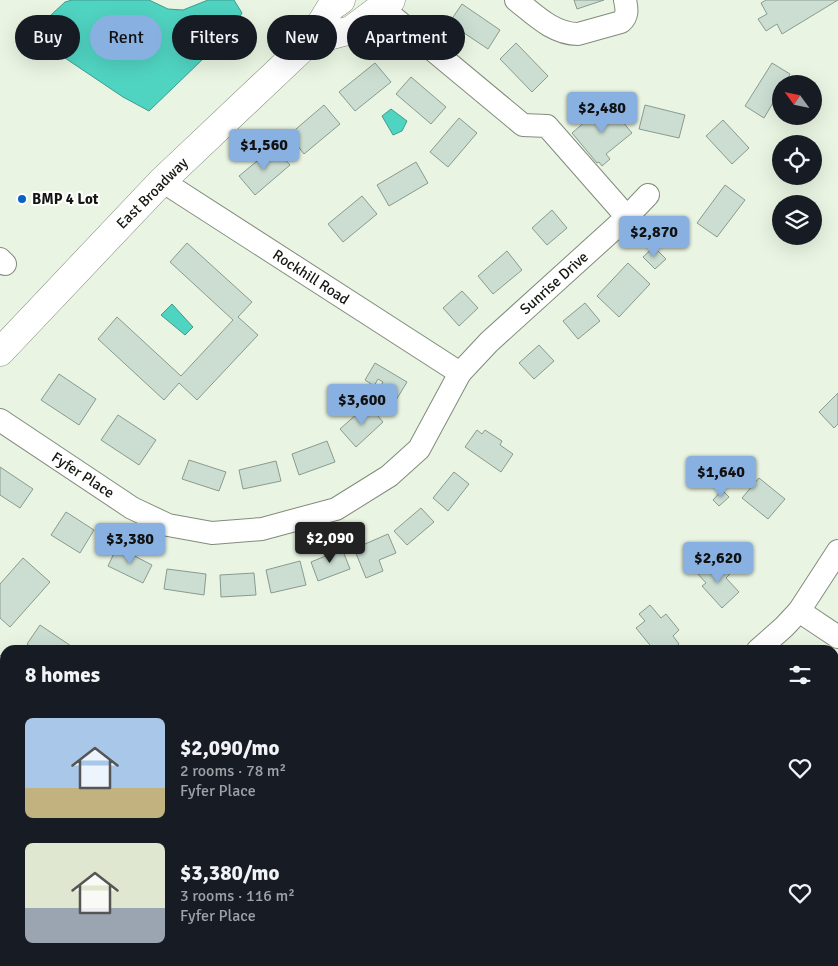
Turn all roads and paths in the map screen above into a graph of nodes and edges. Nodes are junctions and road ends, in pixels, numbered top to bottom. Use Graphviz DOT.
graph roads {
  1 [pos="516,0"];
  2 [pos="335,2"];
  3 [pos="386,4"];
  4 [pos="624,10"];
  5 [pos="327,15"];
  6 [pos="337,34"];
  7 [pos="290,60"];
  8 [pos="162,181"];
  9 [pos="648,195"];
  10 [pos="627,217"];
  11 [pos="0,352"];
  12 [pos="460,373"];
  13 [pos="0,420"];
  14 [pos="838,551"];
  15 [pos="799,611"];
  16 [pos="838,637"];
  17 [pos="764,645"];
  1 -- 4 [label="street"];
  2 -- 5 [label="main road, East Broadway"];
  3 -- 6 [label="main road, East Broadway"];
  3 -- 10 [label="street"];
  7 -- 8 [label="main road, East Broadway"];
  8 -- 11 [label="main road, East Broadway"];
  8 -- 12 [label="street, Rockhill Road"];
  9 -- 10 [label="street, Sunrise Drive"];
  10 -- 12 [label="street, Sunrise Drive"];
  12 -- 13 [label="street, Fyfer Place"];
  14 -- 15 [label="street"];
  15 -- 16 [label="street"];
  15 -- 17 [label="street"];
}
